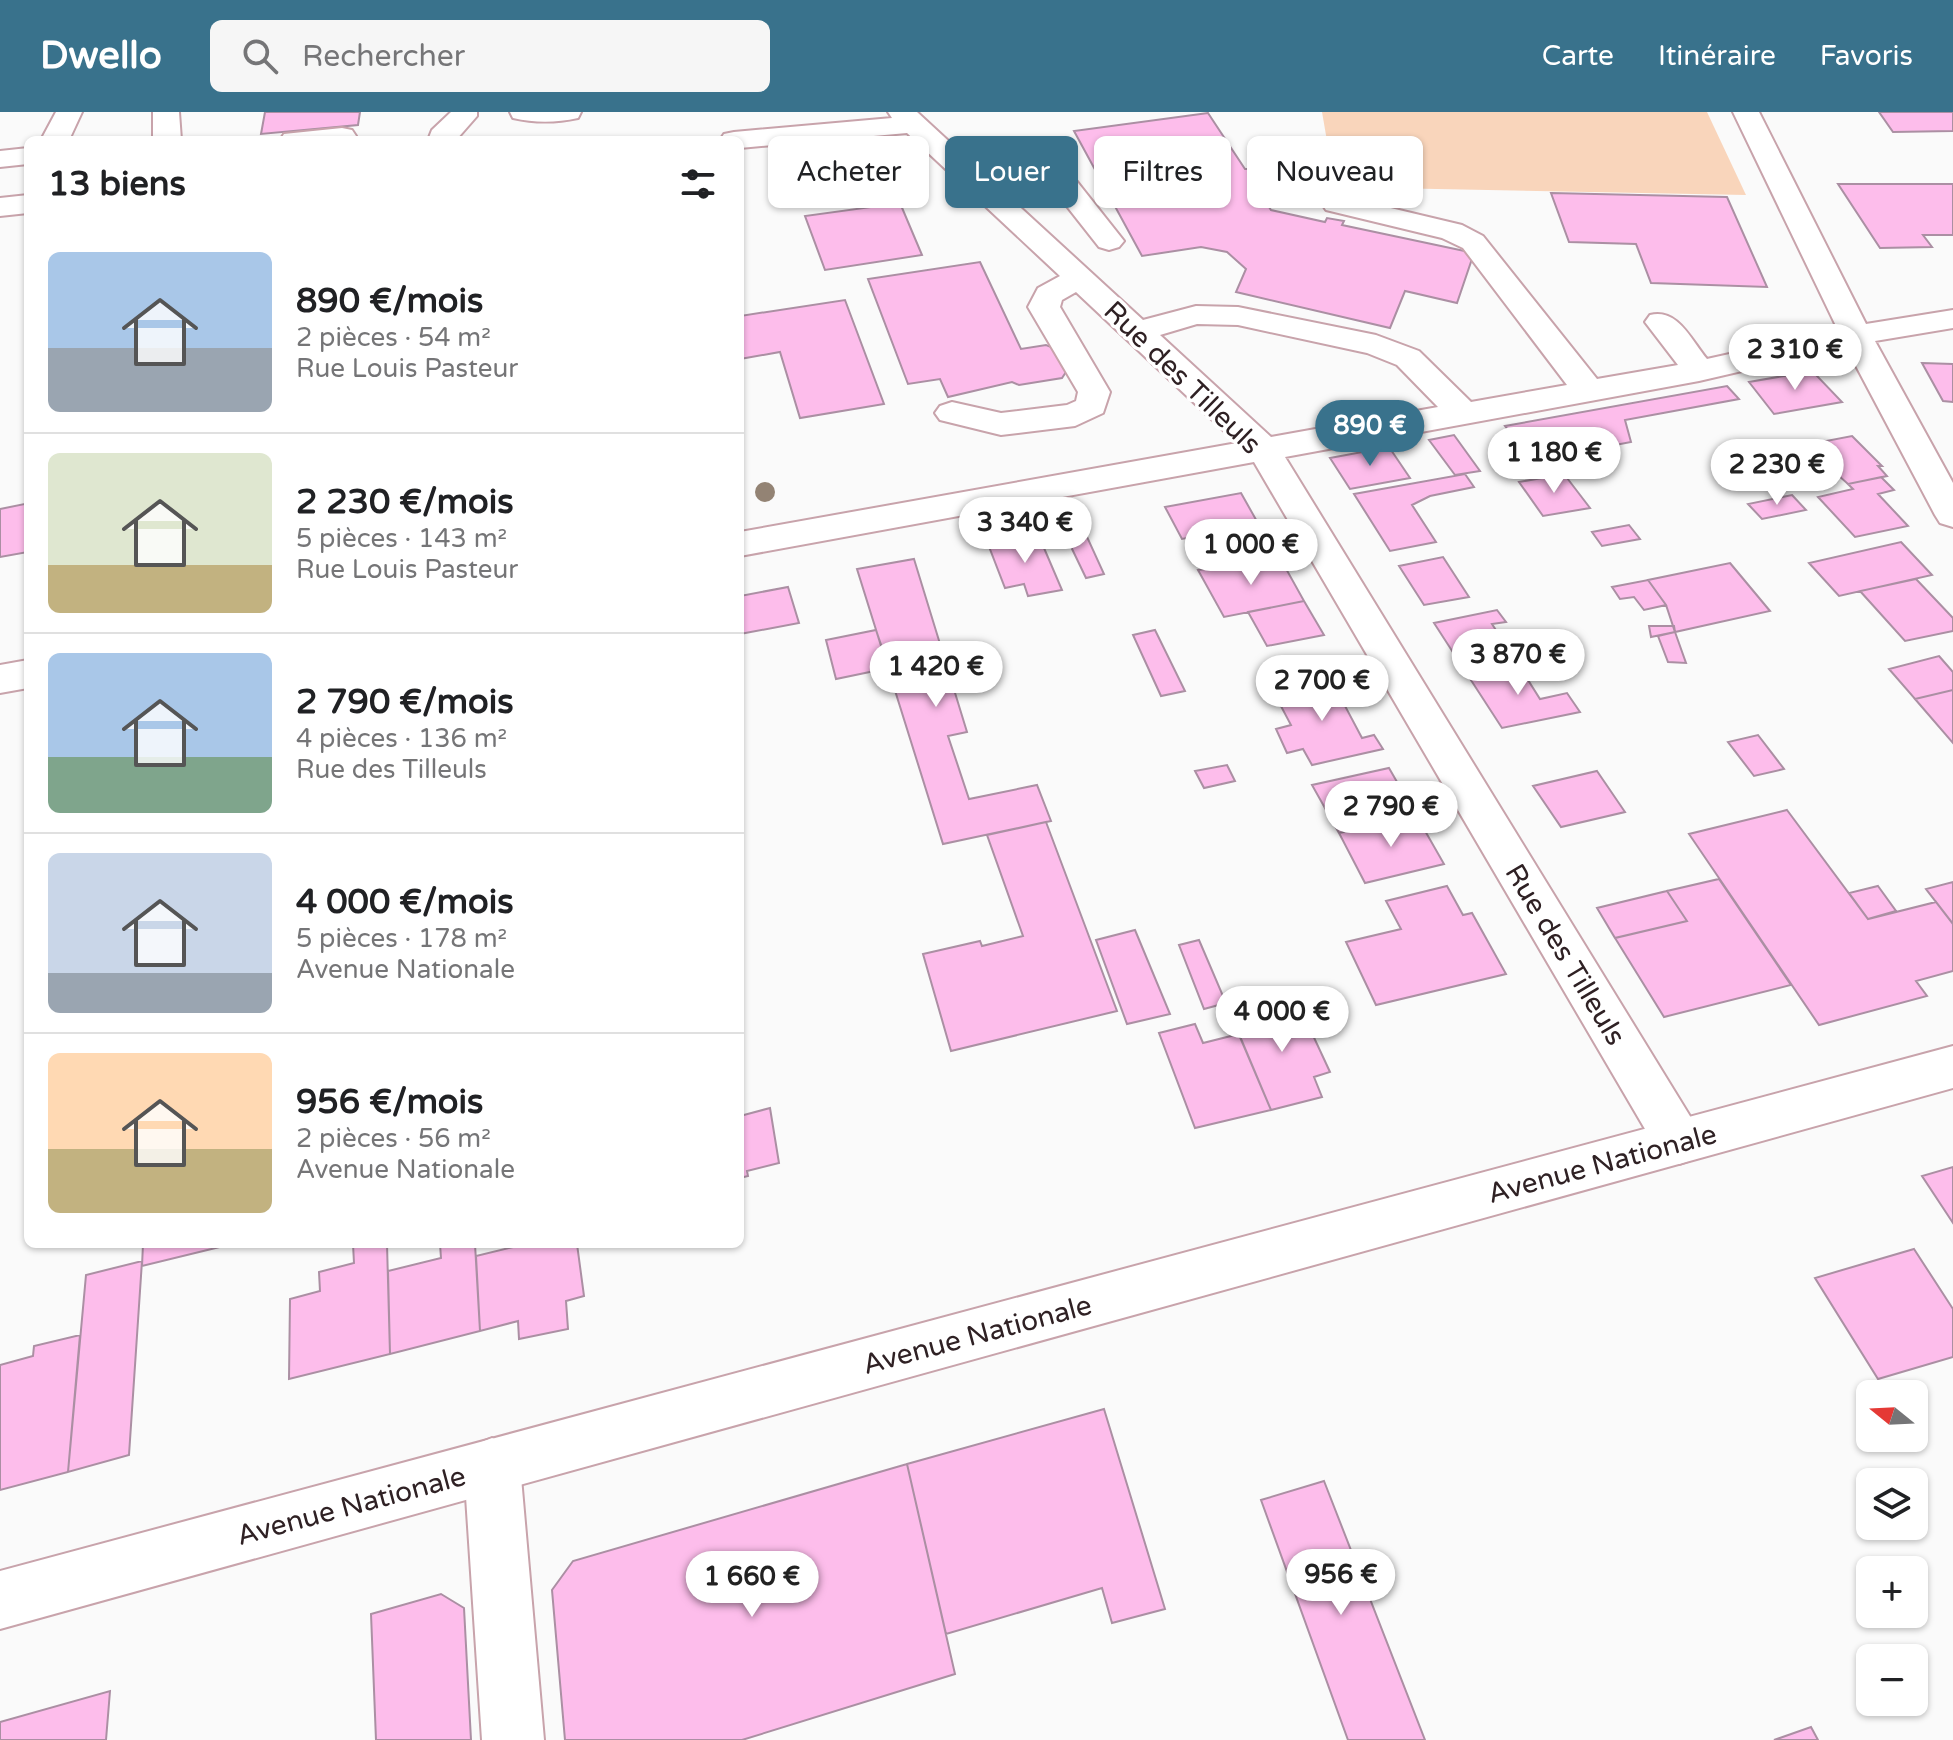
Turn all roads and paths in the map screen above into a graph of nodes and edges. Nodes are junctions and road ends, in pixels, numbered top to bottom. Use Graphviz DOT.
graph roads {
  1 [pos="69,112"];
  2 [pos="166,112"];
  3 [pos="464,112"];
  4 [pos="523,112"];
  5 [pos="568,112"];
  6 [pos="1746,112"];
  7 [pos="907,118"];
  8 [pos="57,136"];
  9 [pos="167,136"];
  10 [pos="442,136"];
  11 [pos="744,139"];
  12 [pos="945,154"];
  13 [pos="24,156"];
  14 [pos="0,159"];
  15 [pos="1078,202"];
  16 [pos="1003,208"];
  17 [pos="1353,208"];
  18 [pos="1109,241"];
  19 [pos="1079,278"];
  20 [pos="1953,319"];
  21 [pos="1661,322"];
  22 [pos="1137,332"];
  23 [pos="1856,335"];
  24 [pos="1699,371"];
  25 [pos="1589,391"];
  26 [pos="952,413"];
  27 [pos="1463,413"];
  28 [pos="1263,449"];
  29 [pos="1953,515"];
  30 [pos="744,543"];
  31 [pos="24,675"];
  32 [pos="0,679"];
  33 [pos="1953,1067"];
  34 [pos="1679,1142"];
  35 [pos="492,1466"];
  36 [pos="0,1600"];
  37 [pos="513,1740"];
  1 -- 8 [label="street"];
  2 -- 9 [label="street"];
  3 -- 10 [label="street"];
  4 -- 5 [label="street"];
  6 -- 23 [label="street"];
  7 -- 11 [label="street"];
  7 -- 12 [label="street, Rue des Tilleuls"];
  13 -- 14 [label="street"];
  15 -- 18 [label="street"];
  16 -- 19 [label="street, Rue des Tilleuls"];
  17 -- 25 [label="street"];
  19 -- 22 [label="street, Rue des Tilleuls"];
  19 -- 26 [label="street"];
  20 -- 23 [label="street"];
  21 -- 24 [label="street"];
  22 -- 27 [label="street"];
  22 -- 28 [label="street, Rue des Tilleuls"];
  23 -- 24 [label="street"];
  23 -- 29 [label="street"];
  24 -- 25 [label="street"];
  25 -- 27 [label="street"];
  27 -- 28 [label="street"];
  28 -- 30 [label="street"];
  28 -- 34 [label="street, Rue des Tilleuls"];
  31 -- 32 [label="street"];
  33 -- 34 [label="street, Avenue Nationale"];
  34 -- 35 [label="street, Avenue Nationale"];
  35 -- 36 [label="street, Avenue Nationale"];
  35 -- 37 [label="street"];
}
